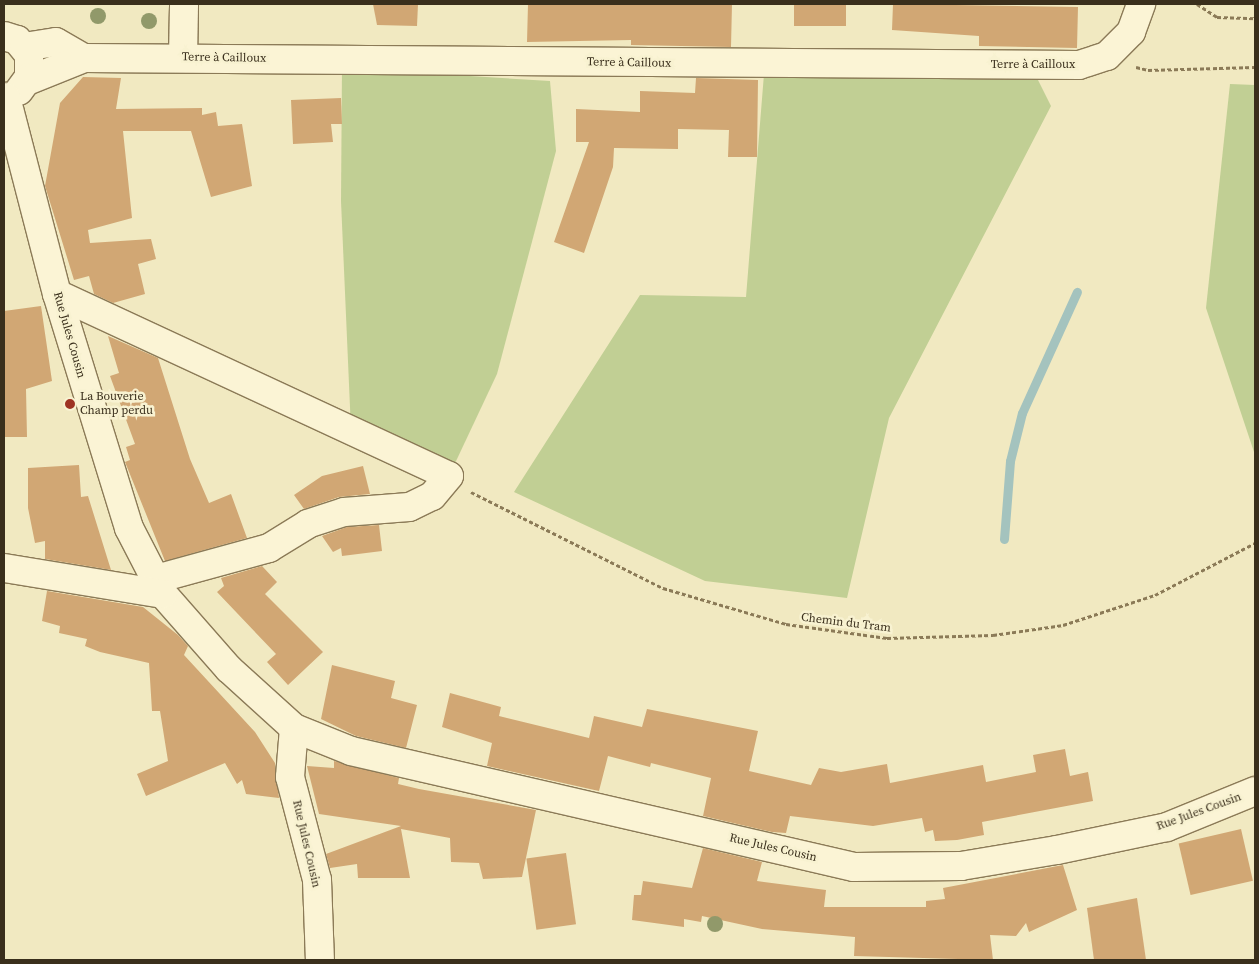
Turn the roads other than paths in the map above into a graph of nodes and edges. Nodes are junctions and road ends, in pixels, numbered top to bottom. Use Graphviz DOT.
graph roads {
  1 [pos="184,4"];
  2 [pos="1141,4"];
  3 [pos="14,41"];
  4 [pos="84,58"];
  5 [pos="183,58"];
  6 [pos="27,81"];
  7 [pos="5,97"];
  8 [pos="57,294"];
  9 [pos="4,568"];
  10 [pos="158,587"];
  11 [pos="294,728"];
  12 [pos="1255,791"];
  13 [pos="320,960"];
  1 -- 5 [label="street"];
  2 -- 5 [label="street, Terre à Cailloux"];
  3 -- 4 [label="street"];
  3 -- 6 [label="street"];
  4 -- 5 [label="street, Terre à Cailloux"];
  4 -- 6 [label="street"];
  6 -- 7 [label="street"];
  7 -- 8 [label="street, Rue Jules Cousin"];
  8 -- 10 [label="street, Rue Jules Cousin"];
  8 -- 10 [label="street"];
  9 -- 10 [label="street"];
  10 -- 11 [label="street, Rue Jules Cousin"];
  11 -- 12 [label="street, Rue Jules Cousin"];
  11 -- 13 [label="street, Rue Jules Cousin"];
}
